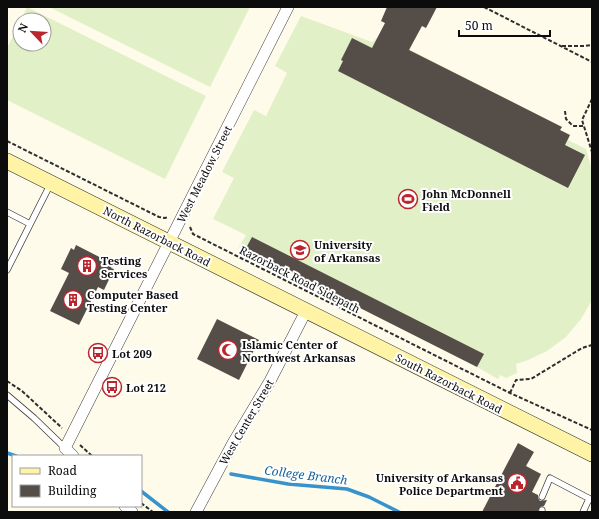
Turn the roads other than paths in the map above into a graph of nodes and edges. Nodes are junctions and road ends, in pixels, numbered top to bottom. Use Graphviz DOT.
graph roads {
  1 [pos="288,7"];
  2 [pos="7,161"];
  3 [pos="51,182"];
  4 [pos="7,212"];
  5 [pos="30,224"];
  6 [pos="169,242"];
  7 [pos="7,270"];
  8 [pos="306,311"];
  9 [pos="7,396"];
  10 [pos="65,448"];
  11 [pos="592,454"];
  12 [pos="73,455"];
  13 [pos="542,497"];
  14 [pos="591,500"];
  15 [pos="196,512"];
  16 [pos="583,512"];
  1 -- 6 [label="street, West Meadow Street"];
  2 -- 3 [label="main road, North Razorback Road"];
  3 -- 5 [label="lane"];
  3 -- 6 [label="main road, North Razorback Road"];
  4 -- 5 [label="lane"];
  5 -- 7 [label="lane"];
  6 -- 8 [label="main road, North Razorback Road"];
  6 -- 10 [label="street, West Meadow Street"];
  8 -- 11 [label="main road, South Razorback Road"];
  8 -- 15 [label="street, West Center Street"];
  9 -- 10 [label="lane"];
  10 -- 12 [label="street"];
  13 -- 14 [label="lane"];
  14 -- 16 [label="lane"];
}
